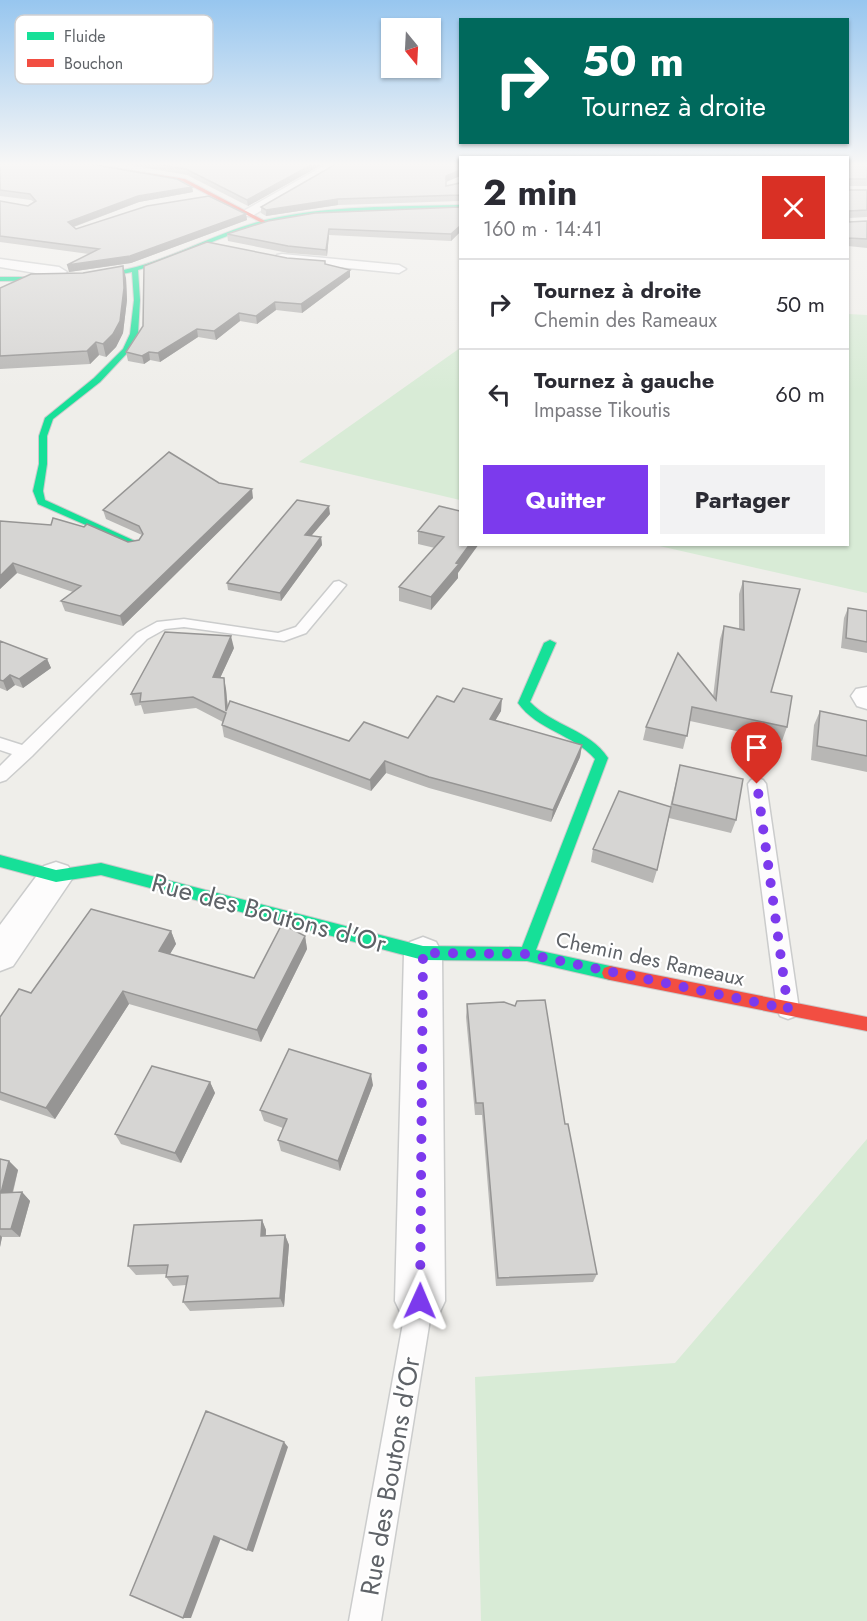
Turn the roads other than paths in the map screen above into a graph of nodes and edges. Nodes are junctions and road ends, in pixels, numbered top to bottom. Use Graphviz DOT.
graph roads {
  1 [pos="218,240"];
  2 [pos="209,243"];
  3 [pos="232,248"];
  4 [pos="266,255"];
  5 [pos="0,263"];
  6 [pos="399,269"];
  7 [pos="135,270"];
  8 [pos="58,272"];
  9 [pos="0,279"];
  10 [pos="132,542"];
  11 [pos="339,585"];
  12 [pos="550,643"];
  13 [pos="0,744"];
  14 [pos="26,752"];
  15 [pos="0,776"];
  16 [pos="757,784"];
  17 [pos="0,861"];
  18 [pos="56,876"];
  19 [pos="423,953"];
  20 [pos="527,954"];
  21 [pos="0,955"];
  22 [pos="788,1009"];
  23 [pos="867,1024"];
  24 [pos="420,1301"];
  25 [pos="365,1621"];
  1 -- 2 [label="street"];
  2 -- 3 [label="street"];
  2 -- 7 [label="street"];
  4 -- 6 [label="street"];
  5 -- 8 [label="street"];
  7 -- 9 [label="street"];
  7 -- 10 [label="street"];
  11 -- 14 [label="lane"];
  12 -- 20 [label="street"];
  13 -- 14 [label="lane"];
  14 -- 15 [label="lane"];
  16 -- 22 [label="lane"];
  17 -- 18 [label="street, Rue des Boutons d'Or"];
  18 -- 19 [label="street, Rue des Boutons d'Or"];
  18 -- 21 [label="street"];
  19 -- 20 [label="street, Chemin des Rameaux"];
  19 -- 24 [label="street, Rue des Boutons d'Or"];
  20 -- 22 [label="street, Chemin des Rameaux"];
  22 -- 23 [label="street, Chemin des Rameaux"];
  24 -- 25 [label="lane, Rue des Boutons d'Or"];
}
